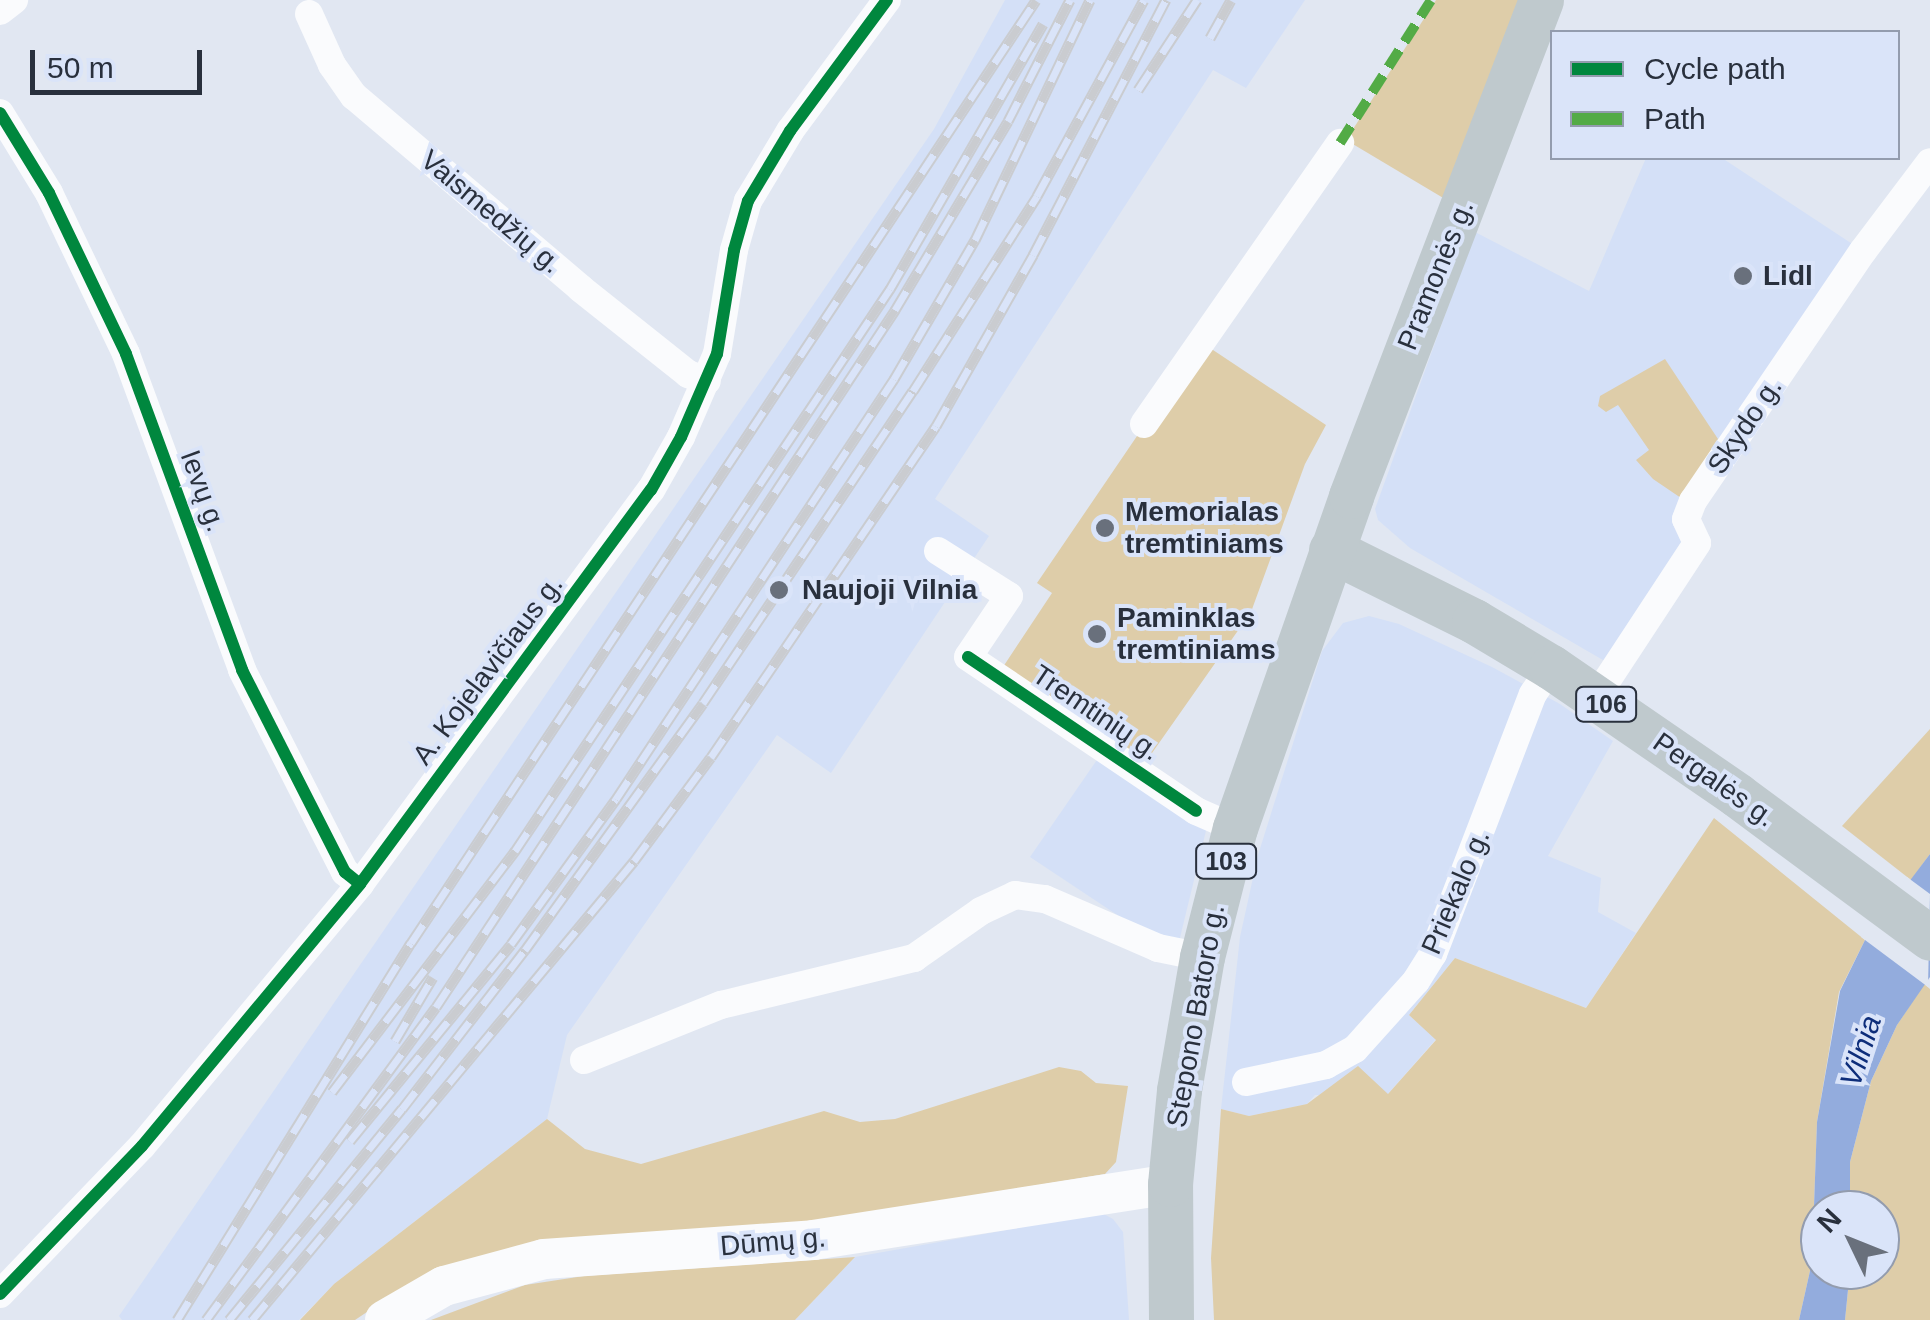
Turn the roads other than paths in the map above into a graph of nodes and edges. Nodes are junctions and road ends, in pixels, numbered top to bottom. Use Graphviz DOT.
graph roads {
  1 [pos="14,0"];
  2 [pos="887,0"];
  3 [pos="1540,0"];
  4 [pos="0,11"];
  5 [pos="309,14"];
  6 [pos="0,113"];
  7 [pos="1340,143"];
  8 [pos="1930,162"];
  9 [pos="707,381"];
  10 [pos="1144,424"];
  11 [pos="1330,550"];
  12 [pos="938,551"];
  13 [pos="1551,667"];
  14 [pos="1596,697"];
  15 [pos="1235,828"];
  16 [pos="360,884"];
  17 [pos="1930,938"];
  18 [pos="1202,958"];
  19 [pos="584,1060"];
  20 [pos="1246,1082"];
  21 [pos="1170,1184"];
  22 [pos="0,1294"];
  23 [pos="385,1320"];
  24 [pos="1171,1320"];
  1 -- 4 [label="street"];
  2 -- 9 [label="street, A. Kojelavičiaus g."];
  3 -- 11 [label="main road, Pramonės g. / 103"];
  5 -- 9 [label="street, Vaismedžių g."];
  6 -- 16 [label="street, Ievų g."];
  7 -- 10 [label="street"];
  8 -- 14 [label="street, Skydo g."];
  9 -- 16 [label="street, A. Kojelavičiaus g."];
  11 -- 13 [label="main road, Pergalės g. / 106"];
  11 -- 15 [label="main road, Stepono Batoro g. / 103"];
  12 -- 15 [label="street, Tremtinių g."];
  13 -- 14 [label="main road, Pergalės g. / 106"];
  13 -- 20 [label="street, Priekalo g."];
  14 -- 17 [label="main road, Pergalės g. / 106"];
  15 -- 18 [label="main road, Stepono Batoro g. / 103"];
  16 -- 22 [label="street, A. Kojelavičiaus g."];
  18 -- 19 [label="street"];
  18 -- 21 [label="main road, Stepono Batoro g. / 103"];
  21 -- 23 [label="main road, Dūmų g."];
  21 -- 24 [label="main road, Stepono Batoro g. / 103"];
}
